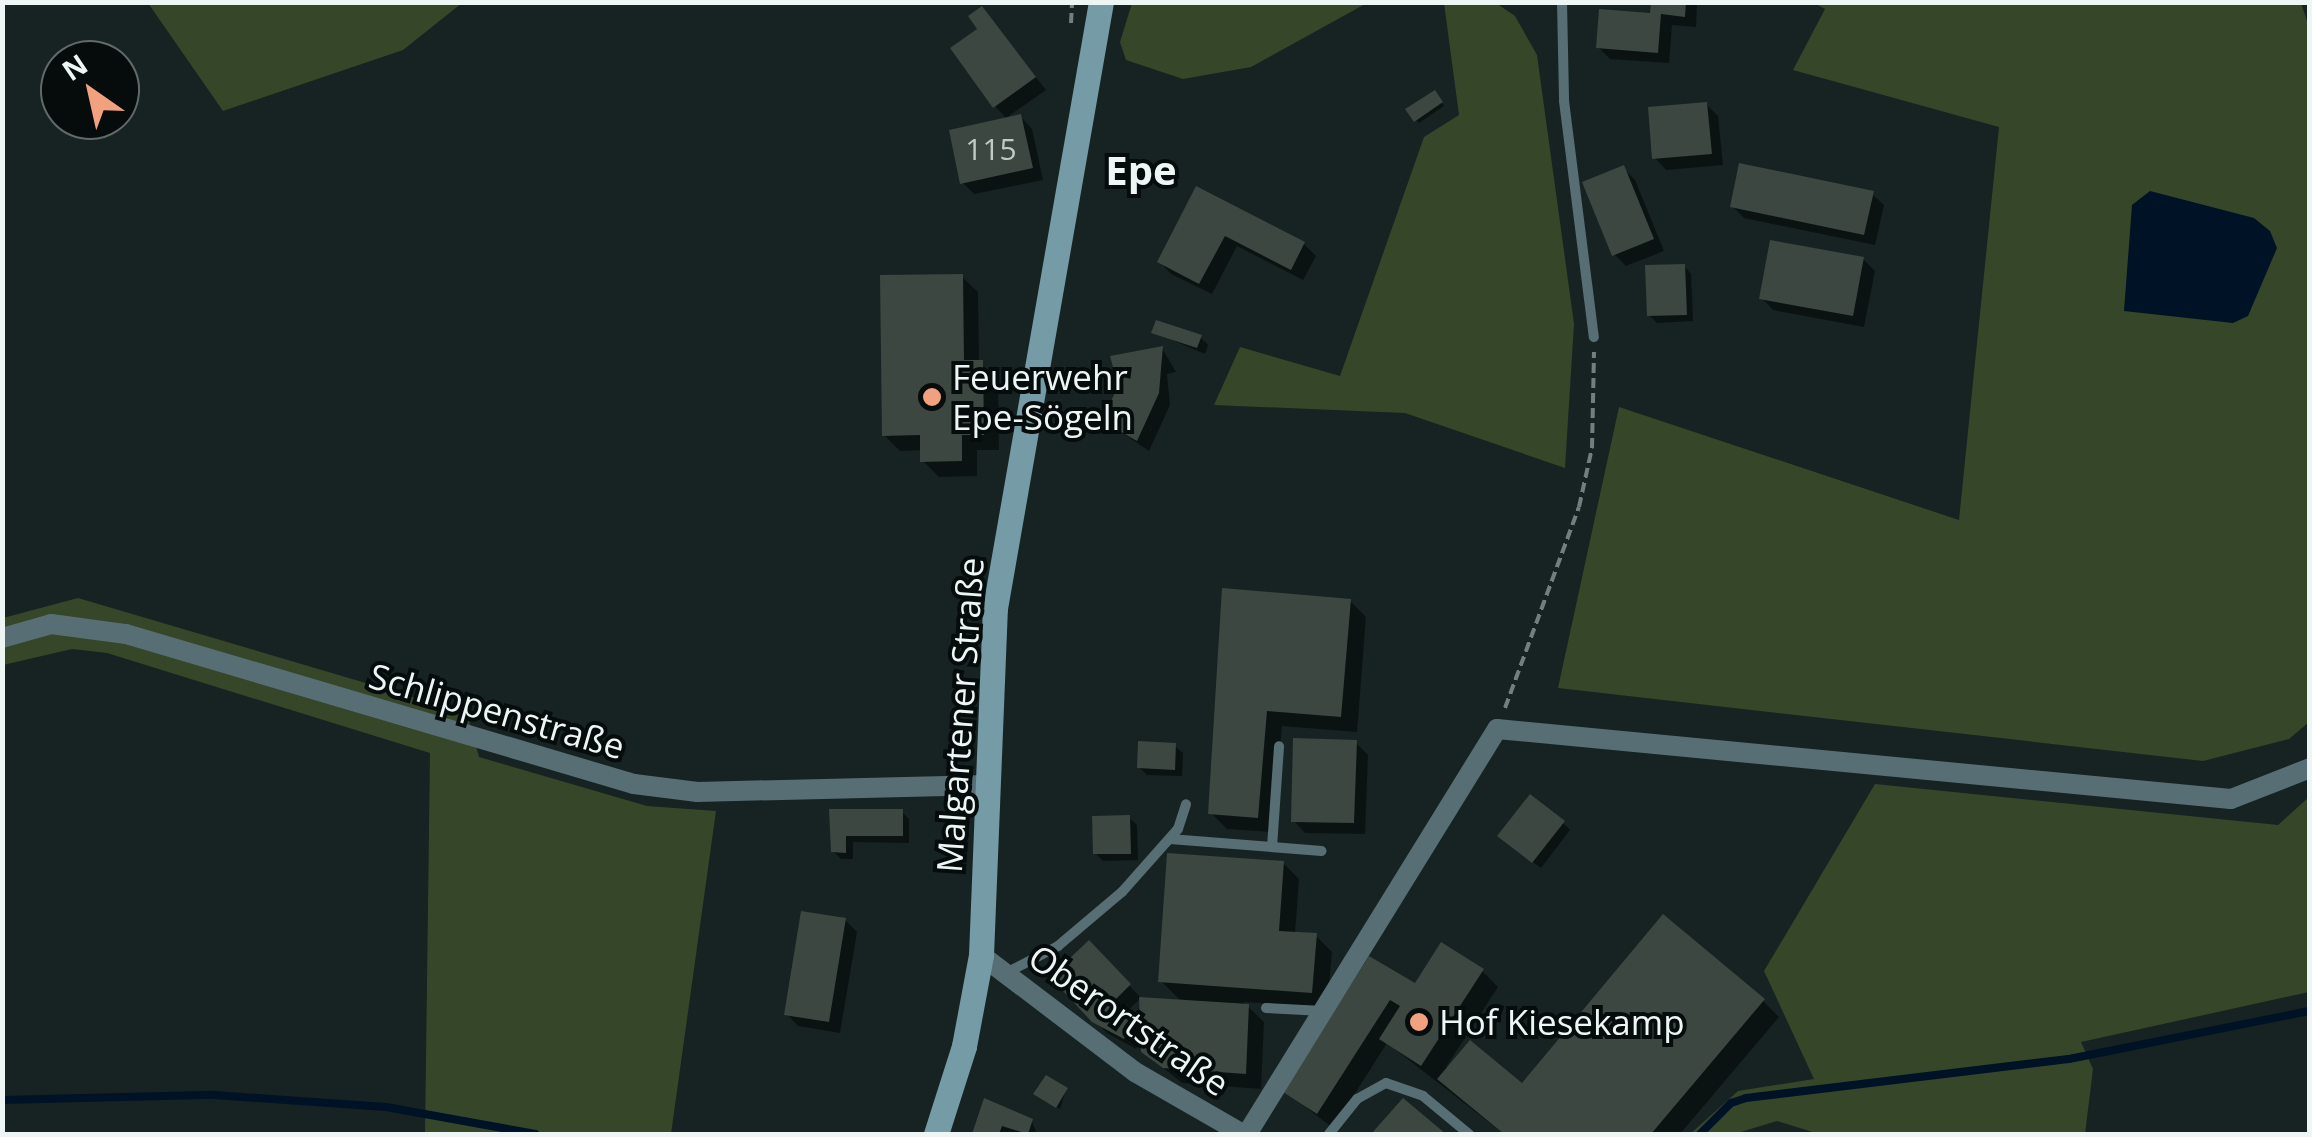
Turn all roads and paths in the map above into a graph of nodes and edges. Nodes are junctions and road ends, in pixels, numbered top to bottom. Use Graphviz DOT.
graph roads {
  1 [pos="1101,2"];
  2 [pos="1562,2"];
  3 [pos="1594,337"];
  4 [pos="2,638"];
  5 [pos="1497,729"];
  6 [pos="1280,746"];
  7 [pos="2310,768"];
  8 [pos="987,785"];
  9 [pos="1186,804"];
  10 [pos="1170,839"];
  11 [pos="1272,847"];
  12 [pos="1322,851"];
  13 [pos="981,955"];
  14 [pos="1005,974"];
  15 [pos="1266,1008"];
  16 [pos="1323,1011"];
  17 [pos="936,1134"];
  18 [pos="1245,1134"];
  19 [pos="1329,1134"];
  20 [pos="1469,1134"];
  1 -- 8 [label="street, Malgartener Straße"];
  2 -- 3 [label="lane"];
  3 -- 5 [label="path"];
  4 -- 8 [label="street, Schlippenstraße"];
  5 -- 7 [label="street"];
  5 -- 16 [label="street"];
  6 -- 11 [label="lane"];
  8 -- 13 [label="street, Malgartener Straße"];
  9 -- 10 [label="lane"];
  10 -- 11 [label="lane"];
  10 -- 14 [label="lane"];
  11 -- 12 [label="lane"];
  13 -- 14 [label="street, Oberortstraße"];
  13 -- 17 [label="street, Malgartener Straße"];
  14 -- 18 [label="street, Oberortstraße"];
  15 -- 16 [label="lane"];
  16 -- 18 [label="street"];
  19 -- 20 [label="lane"];
}
